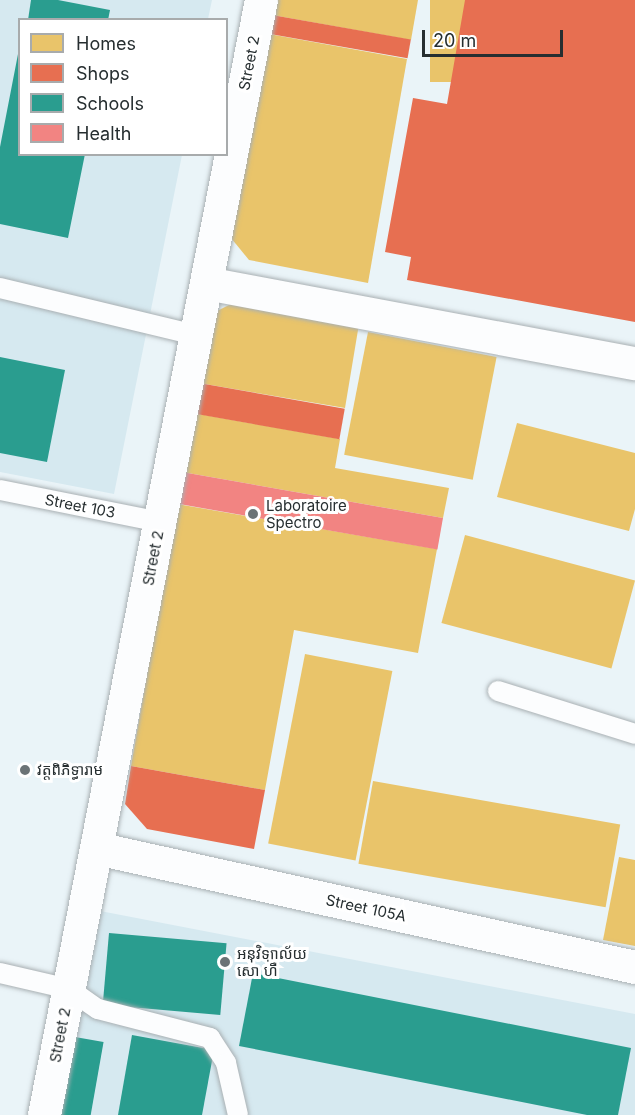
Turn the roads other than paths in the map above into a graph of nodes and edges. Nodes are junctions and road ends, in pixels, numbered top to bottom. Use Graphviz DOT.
graph roads {
  1 [pos="261,0"];
  2 [pos="206,283"];
  3 [pos="0,288"];
  4 [pos="196,335"];
  5 [pos="635,363"];
  6 [pos="0,490"];
  7 [pos="160,522"];
  8 [pos="498,691"];
  9 [pos="635,734"];
  10 [pos="96,848"];
  11 [pos="635,967"];
  12 [pos="0,973"];
  13 [pos="69,989"];
  14 [pos="44,1115"];
  15 [pos="238,1115"];
  1 -- 2 [label="street, Street 2"];
  2 -- 4 [label="street, Street 2"];
  2 -- 5 [label="street"];
  3 -- 4 [label="lane"];
  4 -- 7 [label="street, Street 2"];
  6 -- 7 [label="lane, Street 103"];
  7 -- 10 [label="street, Street 2"];
  8 -- 9 [label="lane"];
  10 -- 11 [label="street, Street 105A"];
  10 -- 13 [label="street, Street 2"];
  12 -- 13 [label="lane"];
  13 -- 14 [label="street, Street 2"];
  13 -- 15 [label="lane"];
}
